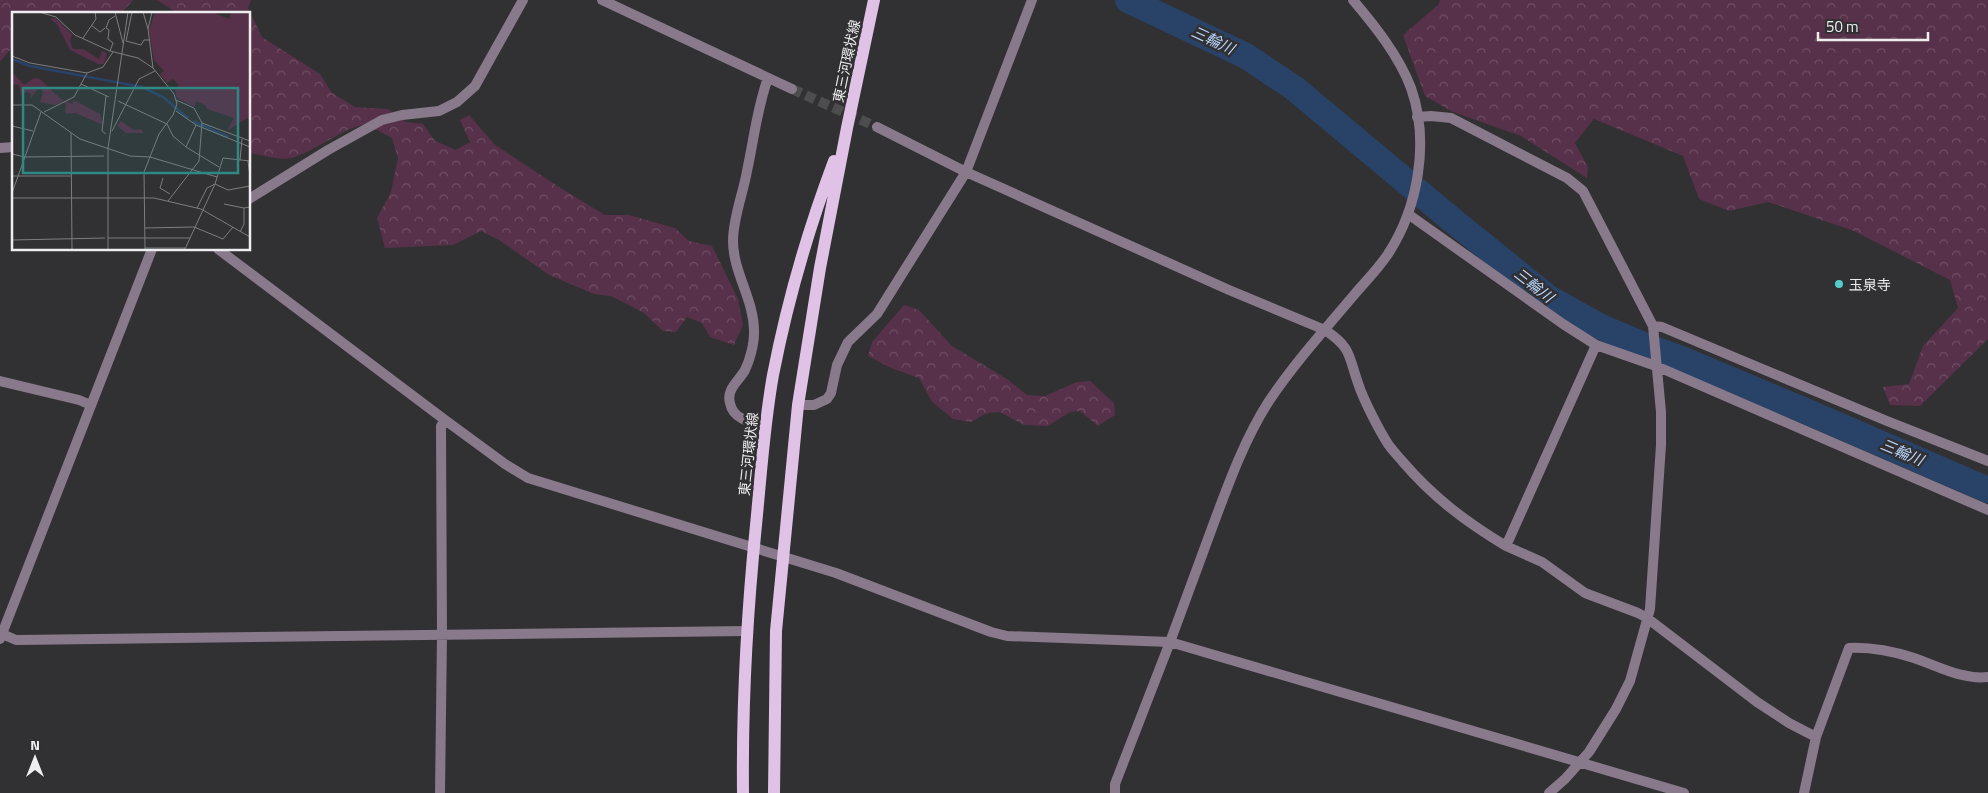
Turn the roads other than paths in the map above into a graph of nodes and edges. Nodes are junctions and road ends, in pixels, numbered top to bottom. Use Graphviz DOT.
graph roads {
  1 [pos="523,0"];
  2 [pos="602,0"];
  3 [pos="874,0"];
  4 [pos="1032,0"];
  5 [pos="1353,0"];
  6 [pos="768,78"];
  7 [pos="792,89"];
  8 [pos="1417,118"];
  9 [pos="877,126"];
  10 [pos="846,128"];
  11 [pos="966,172"];
  12 [pos="250,199"];
  13 [pos="1409,210"];
  14 [pos="152,250"];
  15 [pos="219,250"];
  16 [pos="1324,330"];
  17 [pos="1654,330"];
  18 [pos="1596,345"];
  19 [pos="1656,365"];
  20 [pos="0,381"];
  21 [pos="91,405"];
  22 [pos="798,405"];
  23 [pos="444,420"];
  24 [pos="766,425"];
  25 [pos="1988,461"];
  26 [pos="1988,510"];
  27 [pos="1506,546"];
  28 [pos="754,548"];
  29 [pos="782,557"];
  30 [pos="1647,618"];
  31 [pos="746,630"];
  32 [pos="1,635"];
  33 [pos="442,636"];
  34 [pos="1170,642"];
  35 [pos="1988,677"];
  36 [pos="1816,737"];
  37 [pos="1580,763"];
  38 [pos="440,793"];
  39 [pos="743,793"];
  40 [pos="774,793"];
  41 [pos="1115,793"];
  42 [pos="1549,793"];
  43 [pos="1684,793"];
  44 [pos="1804,793"];
  1 -- 12 [label="street"];
  2 -- 6 [label="street"];
  3 -- 10 [label="main road, 東三河環状線"];
  4 -- 11 [label="street"];
  5 -- 8 [label="street"];
  6 -- 7 [label="street"];
  6 -- 24 [label="street"];
  8 -- 13 [label="street"];
  8 -- 17 [label="street"];
  9 -- 11 [label="street"];
  10 -- 22 [label="main road, 東三河環状線"];
  10 -- 24 [label="main road, 東三河環状線"];
  11 -- 16 [label="street"];
  11 -- 22 [label="street"];
  13 -- 16 [label="street"];
  13 -- 18 [label="street"];
  14 -- 21 [label="street"];
  15 -- 23 [label="street"];
  16 -- 27 [label="street"];
  16 -- 34 [label="street"];
  17 -- 19 [label="street"];
  17 -- 25 [label="street"];
  18 -- 19 [label="street"];
  18 -- 27 [label="street"];
  19 -- 26 [label="street"];
  19 -- 30 [label="street"];
  20 -- 21 [label="street"];
  21 -- 32 [label="street"];
  22 -- 29 [label="main road, 東三河環状線"];
  23 -- 28 [label="street"];
  23 -- 33 [label="street"];
  24 -- 28 [label="main road, 東三河環状線"];
  27 -- 30 [label="street"];
  28 -- 29 [label="street"];
  28 -- 31 [label="main road, 東三河環状線"];
  29 -- 34 [label="street"];
  29 -- 40 [label="main road, 東三河環状線"];
  30 -- 36 [label="street"];
  30 -- 37 [label="street"];
  31 -- 33 [label="street"];
  31 -- 39 [label="main road, 東三河環状線"];
  32 -- 33 [label="street"];
  33 -- 38 [label="street"];
  34 -- 37 [label="street"];
  34 -- 41 [label="street"];
  35 -- 36 [label="street"];
  36 -- 44 [label="street"];
  37 -- 42 [label="street"];
  37 -- 43 [label="street"];
}
